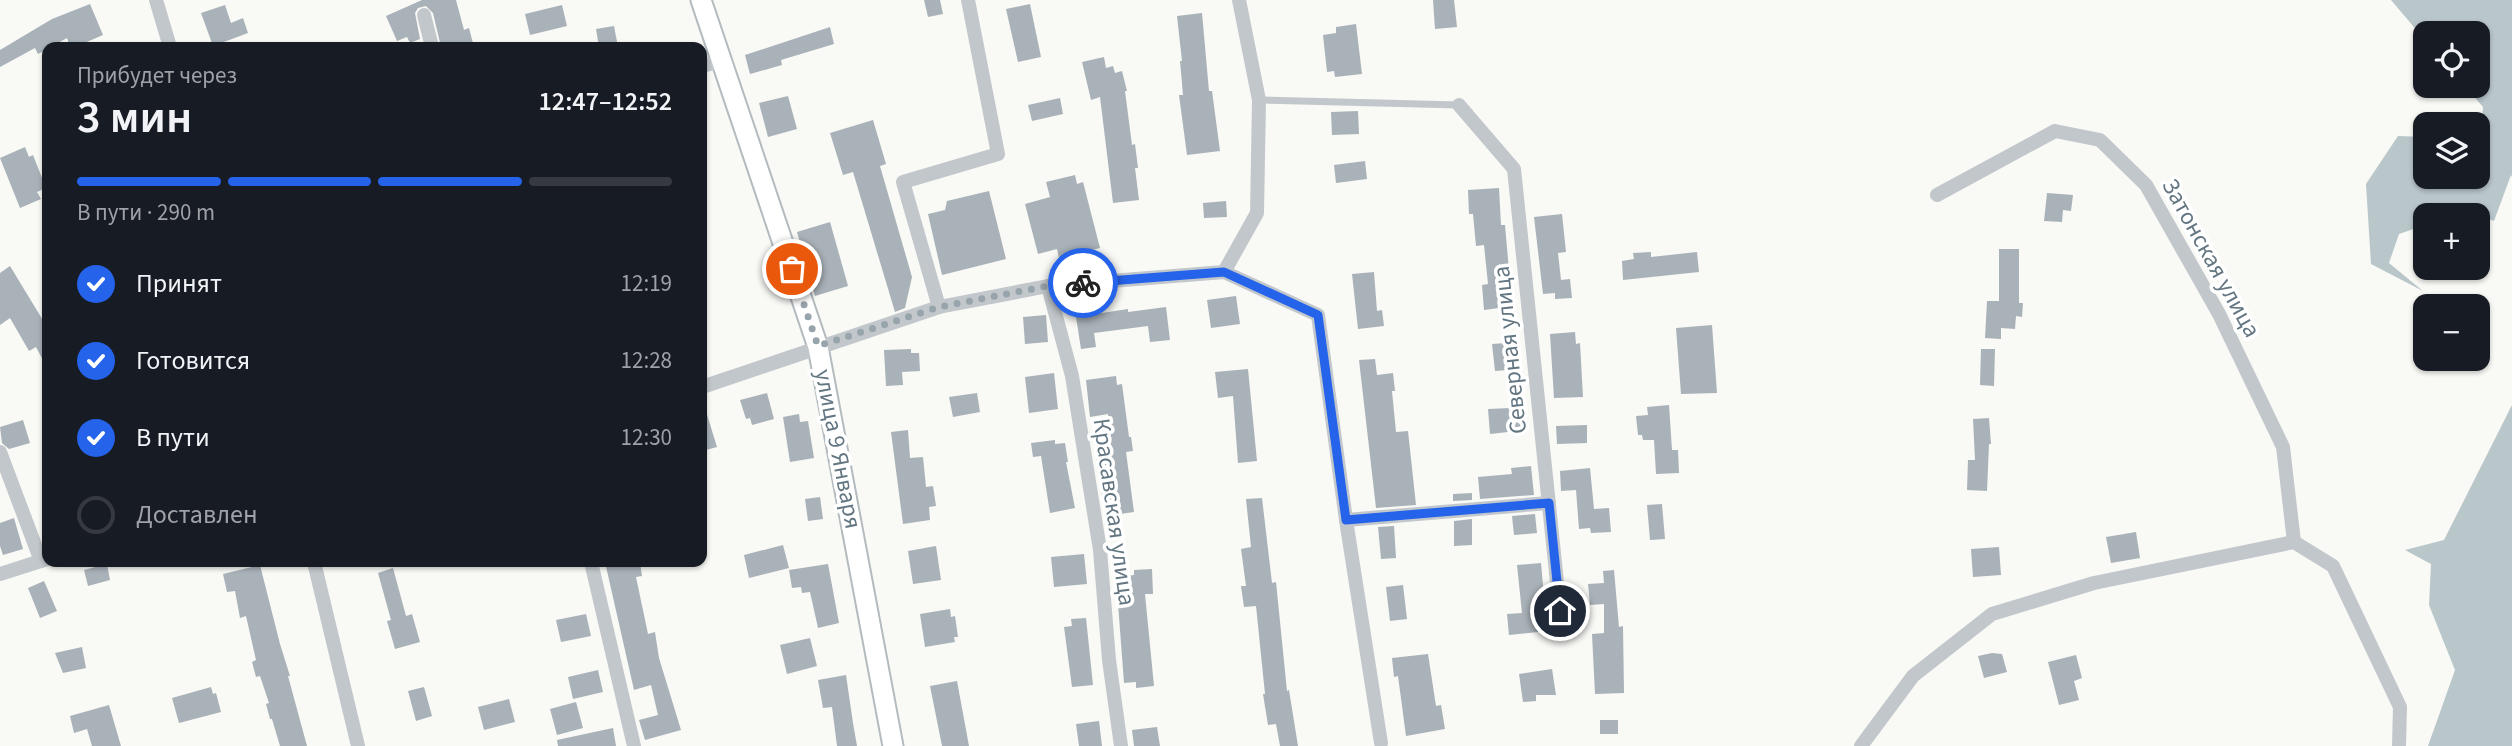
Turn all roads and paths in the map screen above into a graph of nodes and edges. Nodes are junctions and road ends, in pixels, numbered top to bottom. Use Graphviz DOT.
graph roads {
  1 [pos="156,0"];
  2 [pos="701,0"];
  3 [pos="968,0"];
  4 [pos="1239,0"];
  5 [pos="424,15"];
  6 [pos="169,42"];
  7 [pos="431,42"];
  8 [pos="722,61"];
  9 [pos="707,65"];
  10 [pos="1259,100"];
  11 [pos="1459,105"];
  12 [pos="1937,195"];
  13 [pos="1224,272"];
  14 [pos="1048,286"];
  15 [pos="939,307"];
  16 [pos="818,346"];
  17 [pos="707,385"];
  18 [pos="0,452"];
  19 [pos="1549,503"];
  20 [pos="1346,520"];
  21 [pos="2294,542"];
  22 [pos="42,555"];
  23 [pos="42,561"];
  24 [pos="315,567"];
  25 [pos="593,567"];
  26 [pos="0,574"];
  27 [pos="1560,611"];
  28 [pos="1381,743"];
  29 [pos="358,746"];
  30 [pos="634,746"];
  31 [pos="893,746"];
  32 [pos="1121,746"];
  33 [pos="1861,746"];
  34 [pos="2399,746"];
  1 -- 6 [label="street"];
  2 -- 8 [label="street, улица 9 Января"];
  3 -- 15 [label="street"];
  4 -- 10 [label="street"];
  5 -- 7 [label="street"];
  8 -- 9 [label="street"];
  8 -- 16 [label="street, улица 9 Января"];
  10 -- 11 [label="lane"];
  10 -- 13 [label="street"];
  11 -- 19 [label="street, Северная улица"];
  12 -- 21 [label="street, Затонская улица"];
  13 -- 14 [label="street"];
  13 -- 20 [label="street"];
  14 -- 15 [label="street"];
  14 -- 32 [label="street, Красавская улица"];
  15 -- 16 [label="street"];
  16 -- 17 [label="street"];
  16 -- 31 [label="street, улица 9 Января"];
  18 -- 22 [label="street"];
  19 -- 20 [label="street"];
  19 -- 27 [label="street, Северная улица"];
  20 -- 28 [label="street"];
  21 -- 33 [label="street"];
  21 -- 34 [label="street"];
  23 -- 26 [label="street"];
  24 -- 29 [label="street"];
  25 -- 30 [label="street"];
}
